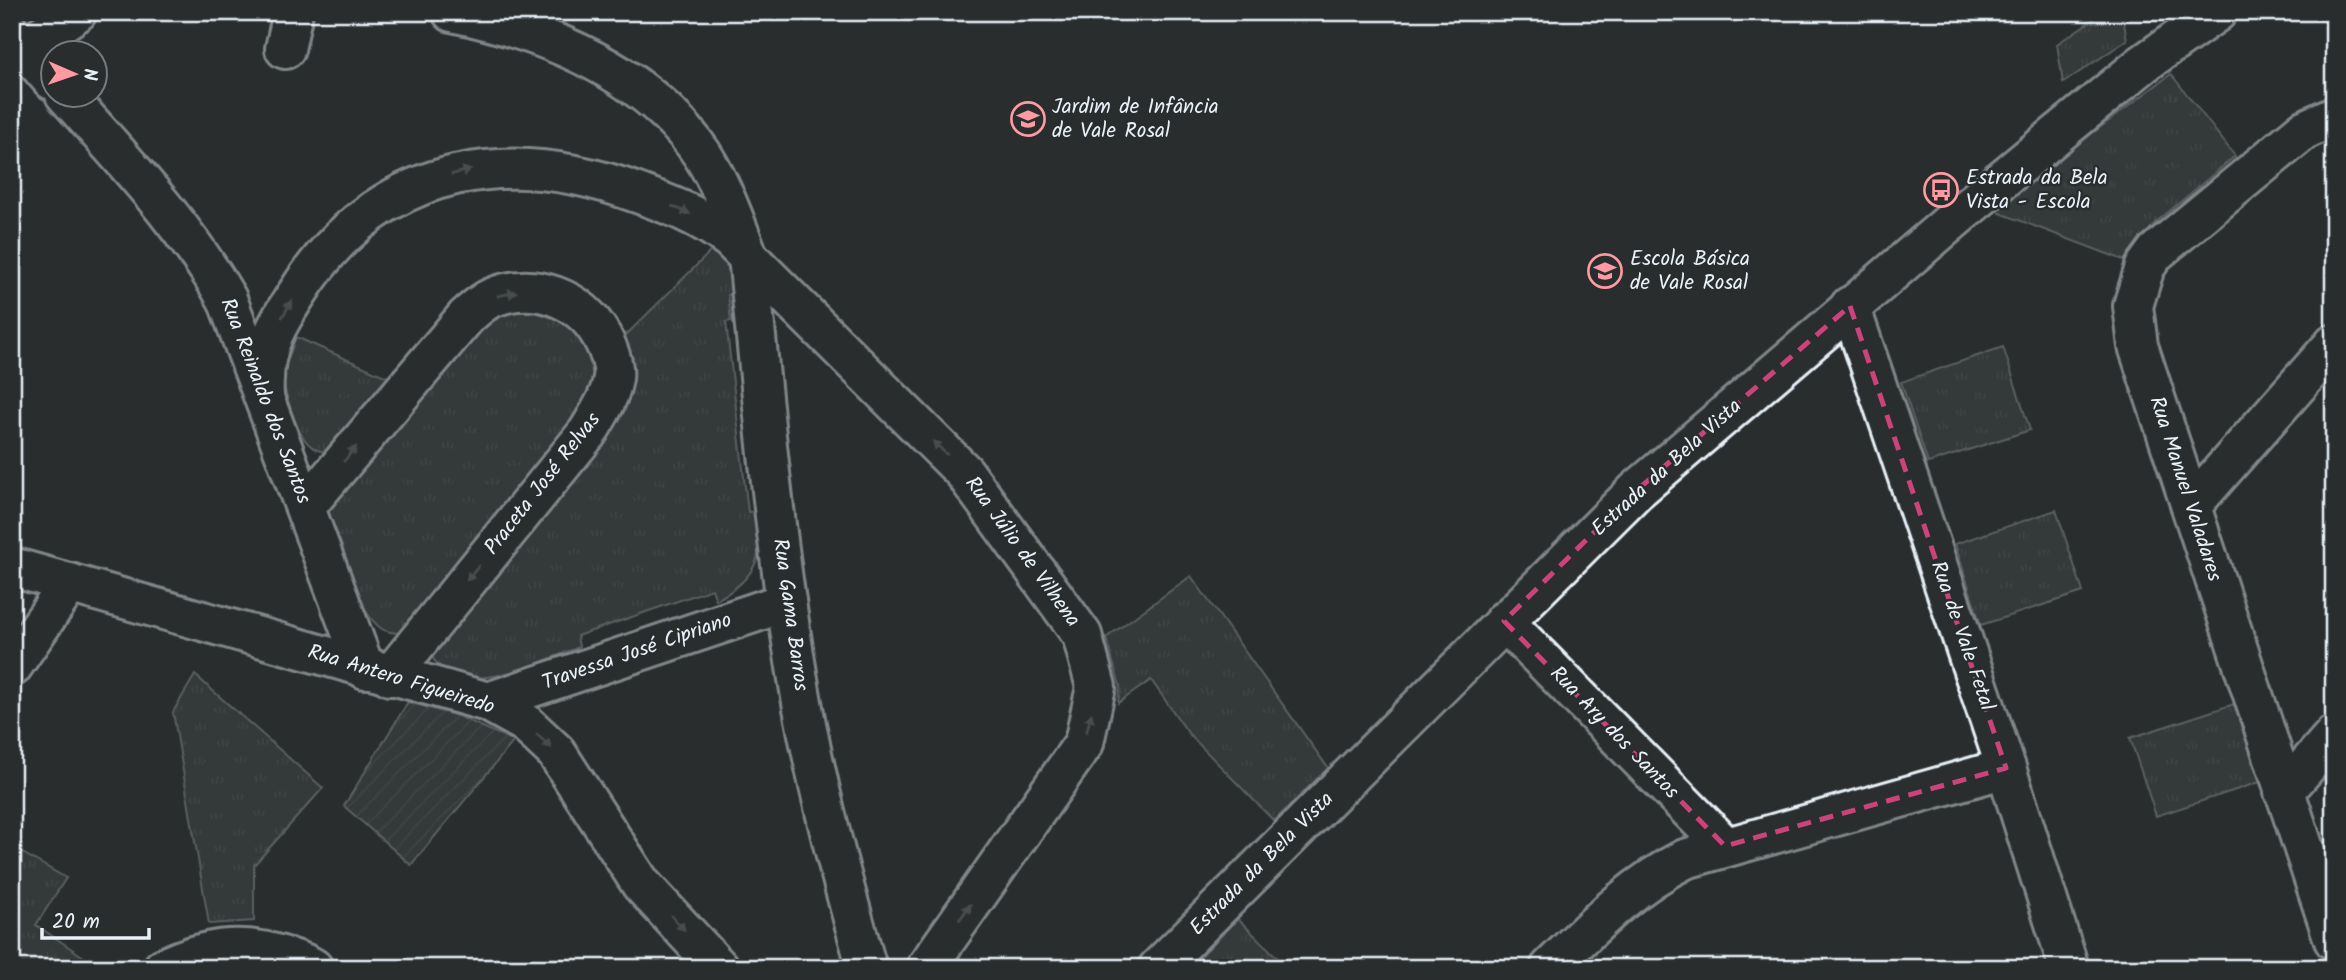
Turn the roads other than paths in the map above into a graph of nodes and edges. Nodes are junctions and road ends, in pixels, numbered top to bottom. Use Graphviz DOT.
graph roads {
  1 [pos="77,12"];
  2 [pos="293,12"];
  3 [pos="452,12"];
  4 [pos="2217,12"];
  5 [pos="531,23"];
  6 [pos="18,41"];
  7 [pos="285,49"];
  8 [pos="38,64"];
  9 [pos="77,108"];
  10 [pos="2334,116"];
  11 [pos="748,256"];
  12 [pos="1850,306"];
  13 [pos="2334,344"];
  14 [pos="264,396"];
  15 [pos="306,506"];
  16 [pos="2191,506"];
  17 [pos="12,567"];
  18 [pos="70,583"];
  19 [pos="786,601"];
  20 [pos="1504,621"];
  21 [pos="12,667"];
  22 [pos="378,673"];
  23 [pos="488,702"];
  24 [pos="2334,736"];
  25 [pos="2006,768"];
  26 [pos="2284,792"];
  27 [pos="1725,846"];
  28 [pos="2334,940"];
  29 [pos="163,968"];
  30 [pos="313,968"];
  31 [pos="719,968"];
  32 [pos="867,968"];
  33 [pos="926,968"];
  34 [pos="1158,968"];
  35 [pos="1550,968"];
  36 [pos="2069,968"];
  1 -- 6 [label="street"];
  2 -- 7 [label="street"];
  3 -- 5 [label="street, Rua Gama Barros"];
  4 -- 12 [label="street, Estrada da Bela Vista"];
  5 -- 11 [label="street, Rua Gama Barros"];
  6 -- 8 [label="street"];
  9 -- 14 [label="street, Rua Reinaldo dos Santos"];
  10 -- 16 [label="street, Rua Manuel Valadares"];
  14 -- 11 [label="street, one-way"];
  11 -- 19 [label="street, Rua Gama Barros"];
  33 -- 11 [label="street, Rua Júlio de Vilhena, one-way"];
  12 -- 20 [label="street, Estrada da Bela Vista"];
  12 -- 25 [label="street, Rua de Vale Fetal"];
  13 -- 16 [label="street"];
  14 -- 15 [label="street, Rua Reinaldo dos Santos"];
  15 -- 22 [label="street, Rua Reinaldo dos Santos"];
  15 -- 22 [label="street, Praceta José Relvas, one-way"];
  16 -- 26 [label="street, Rua Manuel Valadares"];
  17 -- 18 [label="street, Rua Antero Figueiredo"];
  18 -- 21 [label="street"];
  18 -- 22 [label="street, Rua Antero Figueiredo"];
  19 -- 23 [label="street, Travessa José Cipriano"];
  19 -- 32 [label="street, Rua Gama Barros"];
  20 -- 27 [label="street, Rua Ary dos Santos"];
  20 -- 34 [label="street, Estrada da Bela Vista"];
  22 -- 23 [label="street, Rua Antero Figueiredo"];
  23 -- 31 [label="street, Rua Antero Figueiredo, one-way"];
  24 -- 26 [label="street"];
  25 -- 27 [label="street"];
  25 -- 36 [label="street, Rua de Vale Fetal"];
  26 -- 28 [label="street, Rua Manuel Valadares"];
  27 -- 35 [label="street"];
  29 -- 30 [label="street"];
}
